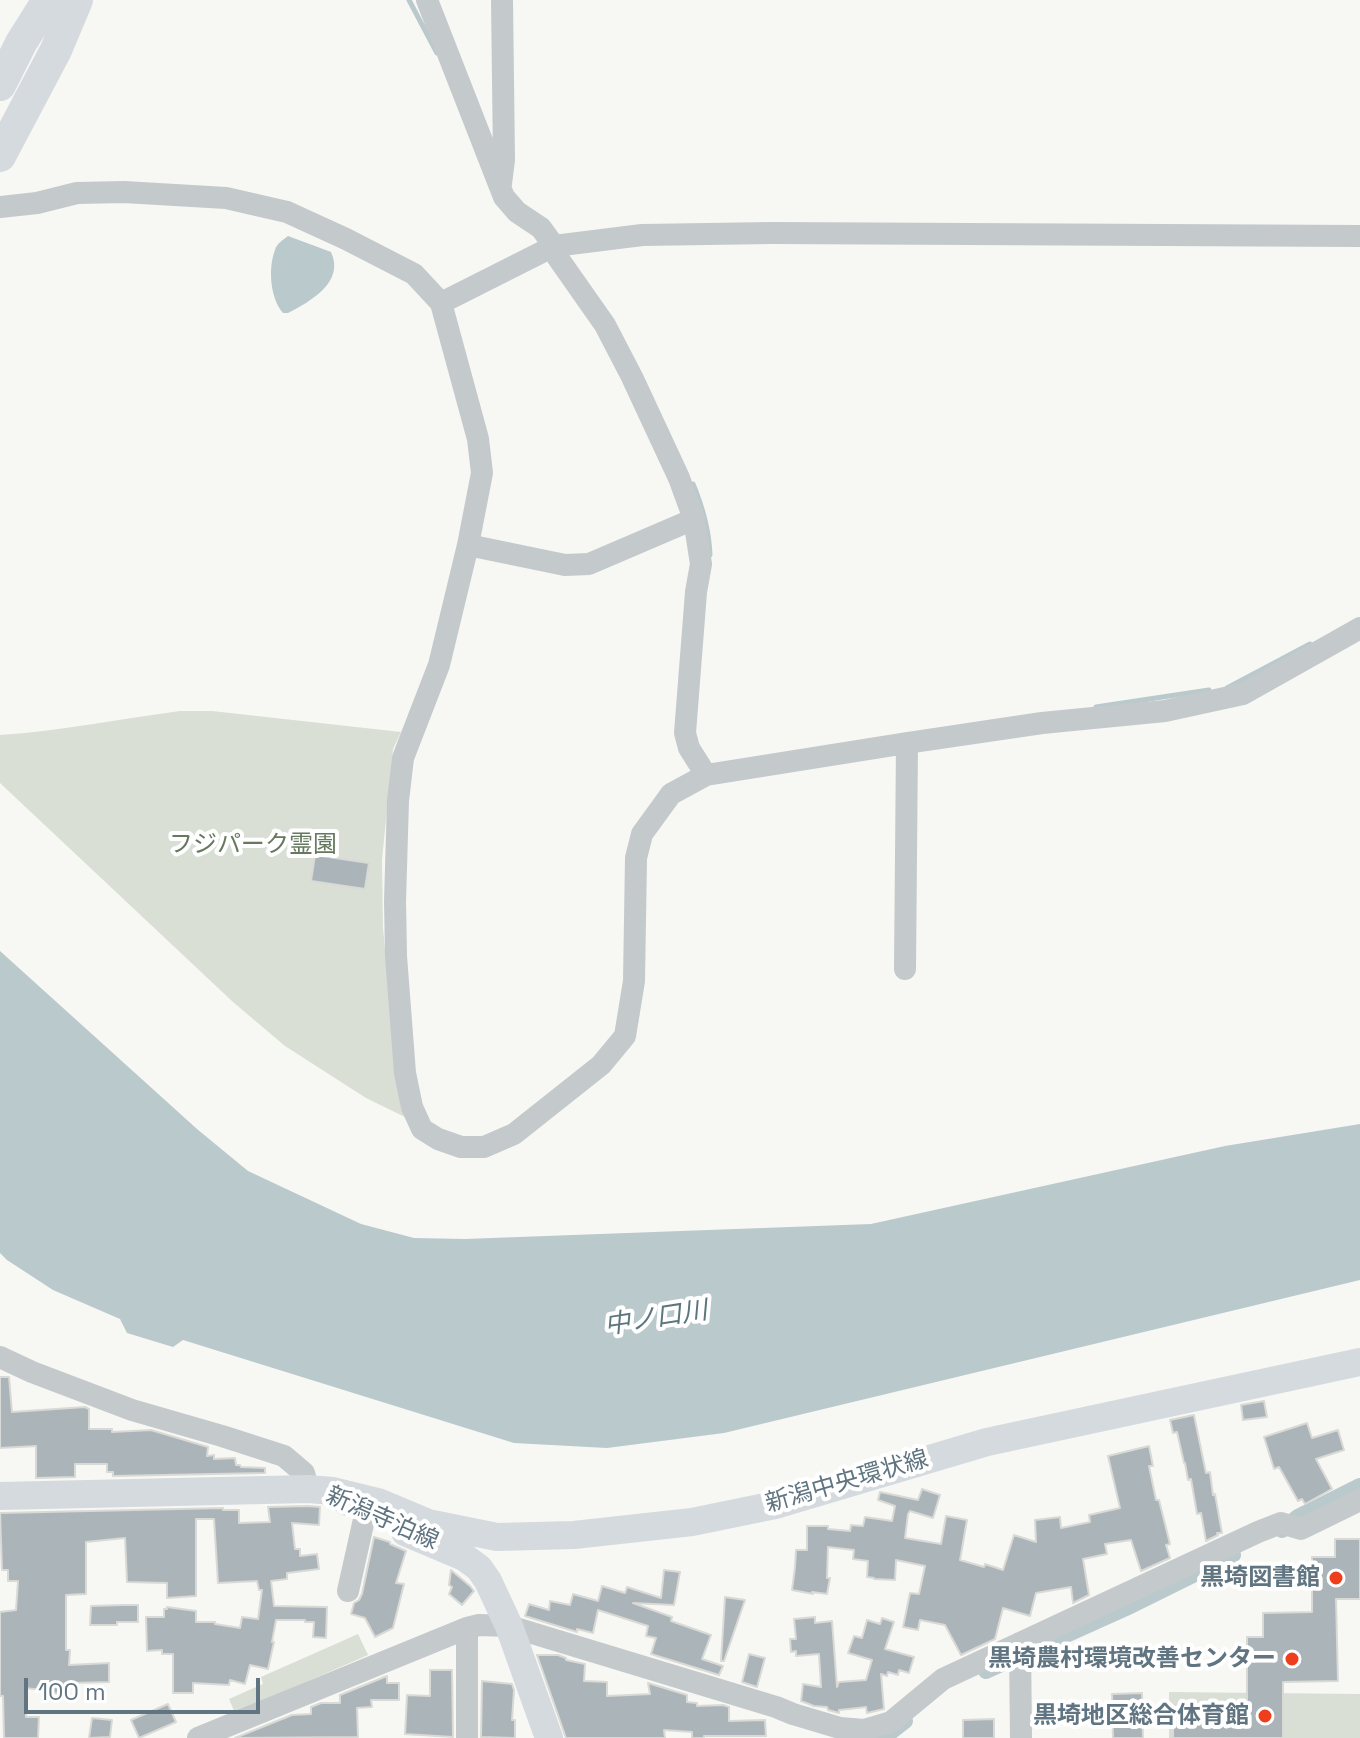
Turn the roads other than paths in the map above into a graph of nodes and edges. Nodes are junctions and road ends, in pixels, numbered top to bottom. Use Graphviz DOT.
graph roads {
  1 [pos="48,0"];
  2 [pos="77,0"];
  3 [pos="427,0"];
  4 [pos="502,0"];
  5 [pos="0,85"];
  6 [pos="0,156"];
  7 [pos="501,185"];
  8 [pos="0,207"];
  9 [pos="1360,236"];
  10 [pos="554,246"];
  11 [pos="441,303"];
  12 [pos="694,519"];
  13 [pos="468,545"];
  14 [pos="1360,628"];
  15 [pos="907,743"];
  16 [pos="706,775"];
  17 [pos="905,969"];
  18 [pos="0,1357"];
  19 [pos="1360,1362"];
  20 [pos="321,1490"];
  21 [pos="0,1496"];
  22 [pos="1360,1500"];
  23 [pos="365,1515"];
  24 [pos="348,1591"];
  25 [pos="509,1626"];
  26 [pos="467,1628"];
  27 [pos="1020,1643"];
  28 [pos="864,1734"];
  29 [pos="198,1738"];
  30 [pos="467,1738"];
  31 [pos="549,1738"];
  32 [pos="1021,1738"];
  1 -- 5 [label="highway"];
  2 -- 6 [label="highway"];
  3 -- 7 [label="street"];
  4 -- 7 [label="street"];
  7 -- 10 [label="street"];
  8 -- 11 [label="street"];
  9 -- 10 [label="street"];
  10 -- 11 [label="street"];
  10 -- 12 [label="street"];
  11 -- 13 [label="street"];
  12 -- 13 [label="street"];
  12 -- 16 [label="street"];
  13 -- 16 [label="street"];
  14 -- 15 [label="street"];
  15 -- 16 [label="street"];
  15 -- 17 [label="street"];
  18 -- 20 [label="street"];
  19 -- 20 [label="main road, 新潟中央環状線"];
  20 -- 21 [label="main road, 新潟寺泊線"];
  20 -- 23 [label="main road, 新潟寺泊線"];
  22 -- 27 [label="street"];
  23 -- 24 [label="street"];
  23 -- 25 [label="main road, 新潟寺泊線"];
  25 -- 26 [label="street"];
  25 -- 28 [label="street"];
  25 -- 31 [label="main road, 新潟寺泊線"];
  26 -- 29 [label="street"];
  26 -- 30 [label="street"];
  27 -- 28 [label="street"];
  27 -- 32 [label="street"];
}
